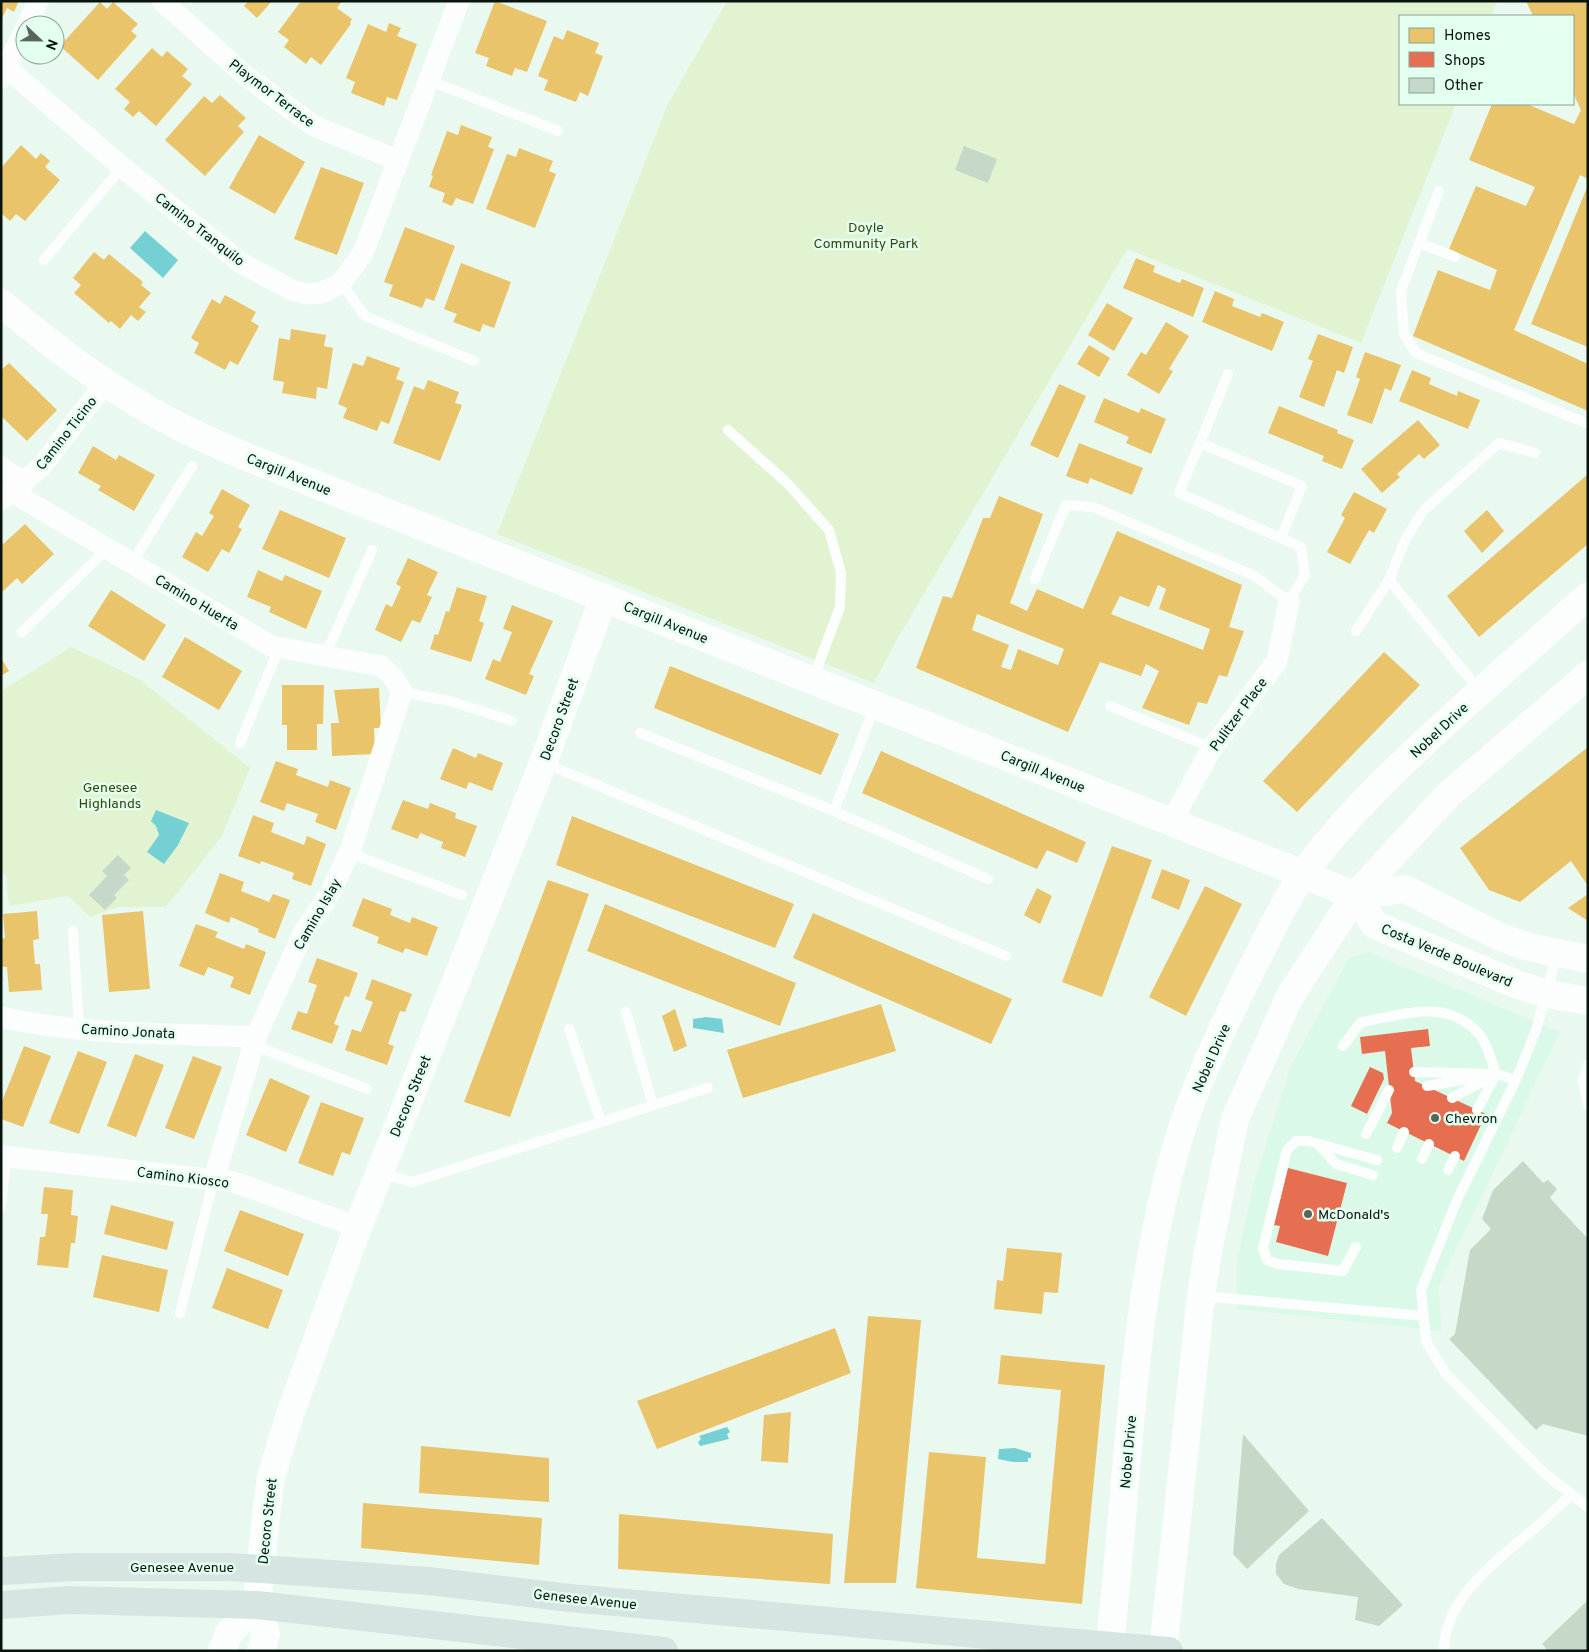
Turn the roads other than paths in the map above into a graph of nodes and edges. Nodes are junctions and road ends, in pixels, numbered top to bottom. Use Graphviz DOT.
graph roads {
  1 [pos="38,1"];
  2 [pos="162,1"];
  3 [pos="459,1"];
  4 [pos="32,15"];
  5 [pos="15,47"];
  6 [pos="3,69"];
  7 [pos="428,80"];
  8 [pos="558,131"];
  9 [pos="397,160"];
  10 [pos="122,167"];
  11 [pos="1439,191"];
  12 [pos="1420,243"];
  13 [pos="1455,257"];
  14 [pos="44,260"];
  15 [pos="341,283"];
  16 [pos="1,303"];
  17 [pos="474,362"];
  18 [pos="1228,374"];
  19 [pos="106,382"];
  20 [pos="1588,424"];
  21 [pos="728,430"];
  22 [pos="1200,443"];
  23 [pos="1535,453"];
  24 [pos="192,466"];
  25 [pos="1,467"];
  26 [pos="12,492"];
  27 [pos="1281,538"];
  28 [pos="107,549"];
  29 [pos="372,550"];
  30 [pos="132,563"];
  31 [pos="1035,579"];
  32 [pos="1388,580"];
  33 [pos="1588,596"];
  34 [pos="604,597"];
  35 [pos="1289,602"];
  36 [pos="1356,631"];
  37 [pos="22,632"];
  38 [pos="279,648"];
  39 [pos="325,656"];
  40 [pos="1588,675"];
  41 [pos="813,680"];
  42 [pos="398,685"];
  43 [pos="1480,692"];
  44 [pos="876,705"];
  45 [pos="1110,706"];
  46 [pos="512,721"];
  47 [pos="640,733"];
  48 [pos="240,743"];
  49 [pos="1212,748"];
  50 [pos="543,763"];
  51 [pos="834,811"];
  52 [pos="1171,822"];
  53 [pos="349,853"];
  54 [pos="1303,874"];
  55 [pos="988,879"];
  56 [pos="462,895"];
  57 [pos="1355,896"];
  58 [pos="73,931"];
  59 [pos="1557,954"];
  60 [pos="1006,956"];
  61 [pos="1588,959"];
  62 [pos="1547,994"];
  63 [pos="1588,1001"];
  64 [pos="626,1012"];
  65 [pos="1,1017"];
  66 [pos="569,1028"];
  67 [pos="79,1029"];
  68 [pos="255,1041"];
  69 [pos="1343,1046"];
  70 [pos="1588,1064"];
  71 [pos="1414,1072"];
  72 [pos="1496,1074"];
  73 [pos="1516,1080"];
  74 [pos="1427,1086"];
  75 [pos="708,1088"];
  76 [pos="367,1089"];
  77 [pos="1389,1090"];
  78 [pos="1452,1098"];
  79 [pos="1588,1104"];
  80 [pos="653,1106"];
  81 [pos="1477,1110"];
  82 [pos="601,1122"];
  83 [pos="1404,1132"];
  84 [pos="1366,1134"];
  85 [pos="1319,1144"];
  86 [pos="1429,1144"];
  87 [pos="1396,1148"];
  88 [pos="1455,1156"];
  89 [pos="4,1157"];
  90 [pos="1422,1159"];
  91 [pos="1377,1160"];
  92 [pos="1448,1170"];
  93 [pos="380,1173"];
  94 [pos="1373,1175"];
  95 [pos="214,1178"];
  96 [pos="1,1207"];
  97 [pos="358,1227"];
  98 [pos="1356,1247"];
  99 [pos="1201,1296"];
  100 [pos="180,1313"];
  101 [pos="1424,1316"];
  102 [pos="1572,1494"];
  103 [pos="1588,1507"];
  104 [pos="262,1569"];
  105 [pos="1,1571"];
  106 [pos="1,1605"];
  107 [pos="256,1605"];
  108 [pos="1109,1649"];
  109 [pos="222,1651"];
  110 [pos="262,1651"];
  111 [pos="664,1651"];
  112 [pos="1164,1651"];
  113 [pos="1169,1651"];
  114 [pos="1444,1651"];
  1 -- 4 [label="street"];
  2 -- 9 [label="street, Playmor Terrace"];
  3 -- 7 [label="street"];
  5 -- 6 [label="street"];
  6 -- 10 [label="street, Camino Tranquilo"];
  7 -- 8 [label="lane"];
  7 -- 9 [label="street"];
  9 -- 15 [label="street"];
  10 -- 14 [label="lane"];
  10 -- 15 [label="street, Camino Tranquilo"];
  11 -- 12 [label="lane"];
  12 -- 13 [label="lane"];
  12 -- 20 [label="lane"];
  15 -- 17 [label="lane"];
  16 -- 19 [label="street, Cargill Avenue"];
  18 -- 22 [label="lane"];
  19 -- 26 [label="street, Camino Ticino"];
  19 -- 34 [label="street, Cargill Avenue"];
  21 -- 41 [label="lane"];
  22 -- 27 [label="lane"];
  22 -- 27 [label="lane"];
  23 -- 32 [label="lane"];
  24 -- 30 [label="lane"];
  25 -- 26 [label="street, Camino Huerta"];
  26 -- 28 [label="street, Camino Huerta"];
  27 -- 35 [label="lane"];
  28 -- 30 [label="street, Camino Huerta"];
  28 -- 37 [label="lane"];
  29 -- 39 [label="lane"];
  30 -- 38 [label="street, Camino Huerta"];
  31 -- 35 [label="lane"];
  32 -- 36 [label="lane"];
  32 -- 43 [label="lane"];
  33 -- 43 [label="street, Nobel Drive"];
  34 -- 41 [label="street, Cargill Avenue"];
  34 -- 50 [label="street, Decoro Street"];
  35 -- 49 [label="street, Pulitzer Place"];
  38 -- 39 [label="street, Camino Huerta"];
  38 -- 48 [label="lane"];
  39 -- 42 [label="street, Camino Huerta"];
  40 -- 57 [label="street"];
  41 -- 44 [label="street, Cargill Avenue"];
  42 -- 46 [label="lane"];
  42 -- 53 [label="street, Camino Islay"];
  43 -- 54 [label="street, Nobel Drive"];
  44 -- 51 [label="lane"];
  44 -- 52 [label="street, Cargill Avenue"];
  45 -- 49 [label="lane"];
  47 -- 51 [label="lane"];
  49 -- 52 [label="street, Pulitzer Place"];
  50 -- 60 [label="lane"];
  50 -- 93 [label="street, Decoro Street"];
  51 -- 55 [label="lane"];
  52 -- 54 [label="street, Cargill Avenue"];
  53 -- 56 [label="lane"];
  53 -- 68 [label="street, Camino Islay"];
  54 -- 57 [label="street, Cargill Avenue"];
  54 -- 108 [label="street, Nobel Drive"];
  57 -- 59 [label="street"];
  57 -- 62 [label="street, Costa Verde Boulevard"];
  57 -- 99 [label="street"];
  58 -- 67 [label="lane"];
  59 -- 61 [label="street"];
  59 -- 62 [label="lane"];
  62 -- 63 [label="street, Costa Verde Boulevard"];
  62 -- 73 [label="lane"];
  64 -- 80 [label="lane"];
  65 -- 67 [label="street, Camino Jonata"];
  66 -- 82 [label="lane"];
  67 -- 68 [label="street, Camino Jonata"];
  68 -- 76 [label="lane"];
  68 -- 95 [label="street, Camino Islay"];
  69 -- 72 [label="lane"];
  70 -- 79 [label="lane"];
  71 -- 72 [label="lane"];
  72 -- 73 [label="lane"];
  72 -- 74 [label="lane"];
  72 -- 78 [label="lane"];
  72 -- 81 [label="lane"];
  73 -- 101 [label="lane"];
  75 -- 80 [label="lane"];
  77 -- 84 [label="lane"];
  80 -- 82 [label="lane"];
  82 -- 93 [label="lane"];
  83 -- 87 [label="lane"];
  85 -- 91 [label="lane"];
  85 -- 94 [label="lane"];
  85 -- 98 [label="lane"];
  86 -- 90 [label="lane"];
  88 -- 92 [label="lane"];
  89 -- 95 [label="street, Camino Kiosco"];
  89 -- 96 [label="lane"];
  93 -- 97 [label="street, Decoro Street"];
  95 -- 97 [label="street, Camino Kiosco"];
  95 -- 100 [label="lane"];
  97 -- 104 [label="street, Decoro Street"];
  99 -- 101 [label="lane"];
  99 -- 112 [label="street"];
  101 -- 102 [label="lane"];
  102 -- 103 [label="lane"];
  102 -- 114 [label="lane"];
  104 -- 105 [label="main road, Genesee Avenue"];
  104 -- 107 [label="street, Decoro Street"];
  104 -- 108 [label="main road, Genesee Avenue"];
  106 -- 107 [label="main road"];
  107 -- 109 [label="street"];
  107 -- 110 [label="street, Decoro Street"];
  107 -- 111 [label="main road"];
  108 -- 112 [label="main road, Genesee Avenue"];
  112 -- 113 [label="main road, Genesee Avenue"];
}
